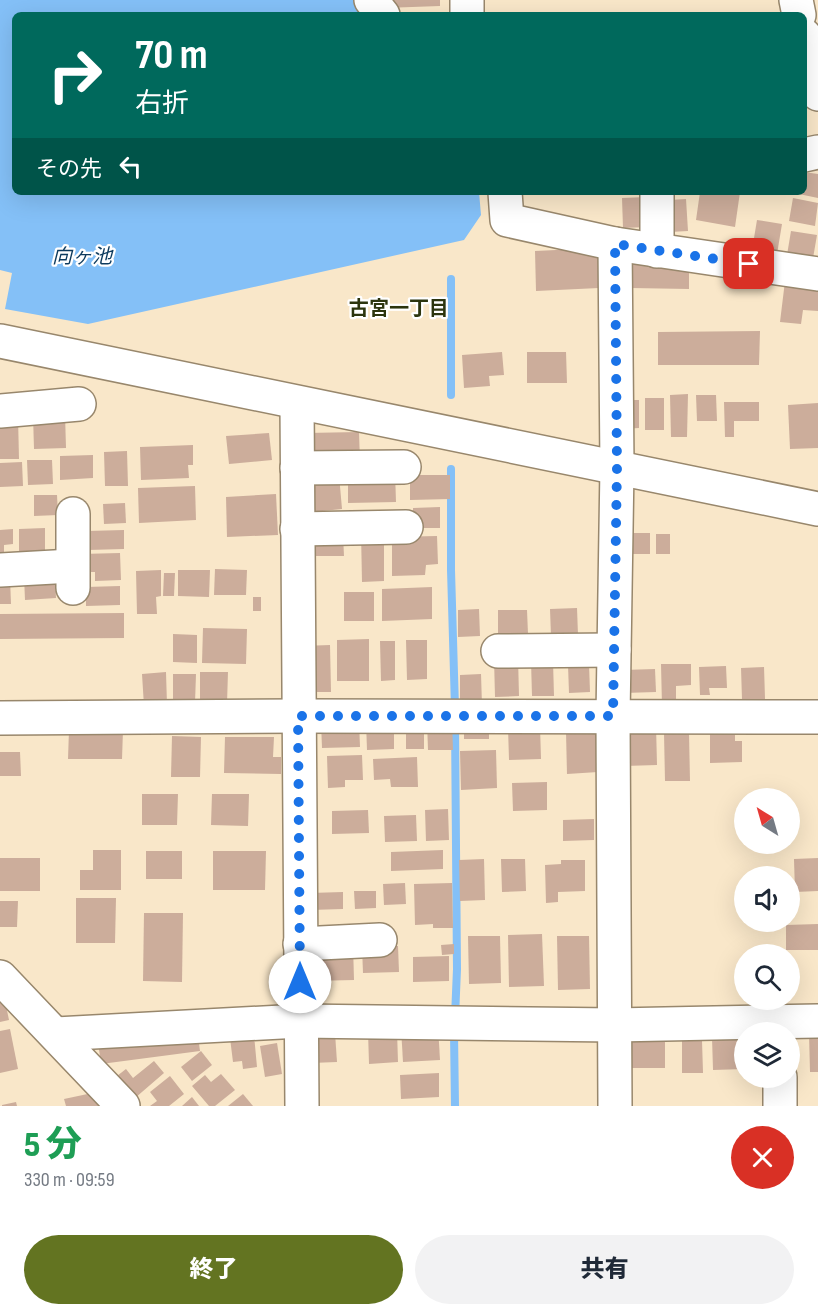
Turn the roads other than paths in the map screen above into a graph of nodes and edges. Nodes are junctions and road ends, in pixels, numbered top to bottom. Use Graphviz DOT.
graph roads {
  1 [pos="371,0"];
  2 [pos="381,12"];
  3 [pos="807,48"];
  4 [pos="818,94"];
  5 [pos="505,195"];
  6 [pos="657,195"];
  7 [pos="615,244"];
  8 [pos="657,251"];
  9 [pos="818,273"];
  10 [pos="0,341"];
  11 [pos="79,404"];
  12 [pos="297,404"];
  13 [pos="0,411"];
  14 [pos="404,467"];
  15 [pos="617,467"];
  16 [pos="297,468"];
  17 [pos="818,509"];
  18 [pos="73,514"];
  19 [pos="406,527"];
  20 [pos="297,529"];
  21 [pos="0,570"];
  22 [pos="614,650"];
  23 [pos="498,651"];
  24 [pos="298,716"];
  25 [pos="613,716"];
  26 [pos="818,717"];
  27 [pos="0,718"];
  28 [pos="380,940"];
  29 [pos="300,944"];
  30 [pos="0,977"];
  31 [pos="300,1021"];
  32 [pos="818,1021"];
  33 [pos="800,1024"];
  34 [pos="615,1025"];
  35 [pos="734,1026"];
  36 [pos="56,1034"];
  37 [pos="780,1088"];
  38 [pos="123,1106"];
  39 [pos="302,1106"];
  40 [pos="615,1106"];
  41 [pos="780,1106"];
  1 -- 2 [label="street"];
  3 -- 4 [label="street"];
  5 -- 7 [label="street"];
  6 -- 8 [label="street"];
  7 -- 8 [label="street"];
  7 -- 15 [label="street"];
  8 -- 9 [label="street"];
  10 -- 12 [label="street"];
  11 -- 13 [label="street"];
  12 -- 15 [label="street"];
  12 -- 16 [label="street"];
  14 -- 16 [label="street"];
  15 -- 17 [label="street"];
  15 -- 22 [label="street"];
  16 -- 20 [label="street"];
  18 -- 21 [label="street"];
  19 -- 20 [label="street"];
  20 -- 24 [label="street"];
  22 -- 23 [label="street"];
  22 -- 25 [label="street"];
  24 -- 25 [label="street"];
  24 -- 27 [label="street"];
  24 -- 29 [label="street"];
  25 -- 26 [label="street"];
  25 -- 34 [label="street"];
  28 -- 29 [label="street"];
  29 -- 31 [label="street"];
  30 -- 36 [label="street"];
  31 -- 34 [label="street"];
  31 -- 36 [label="street"];
  31 -- 39 [label="street"];
  32 -- 33 [label="street"];
  34 -- 35 [label="street"];
  34 -- 40 [label="street"];
  36 -- 38 [label="street"];
  37 -- 41 [label="street"];
}
